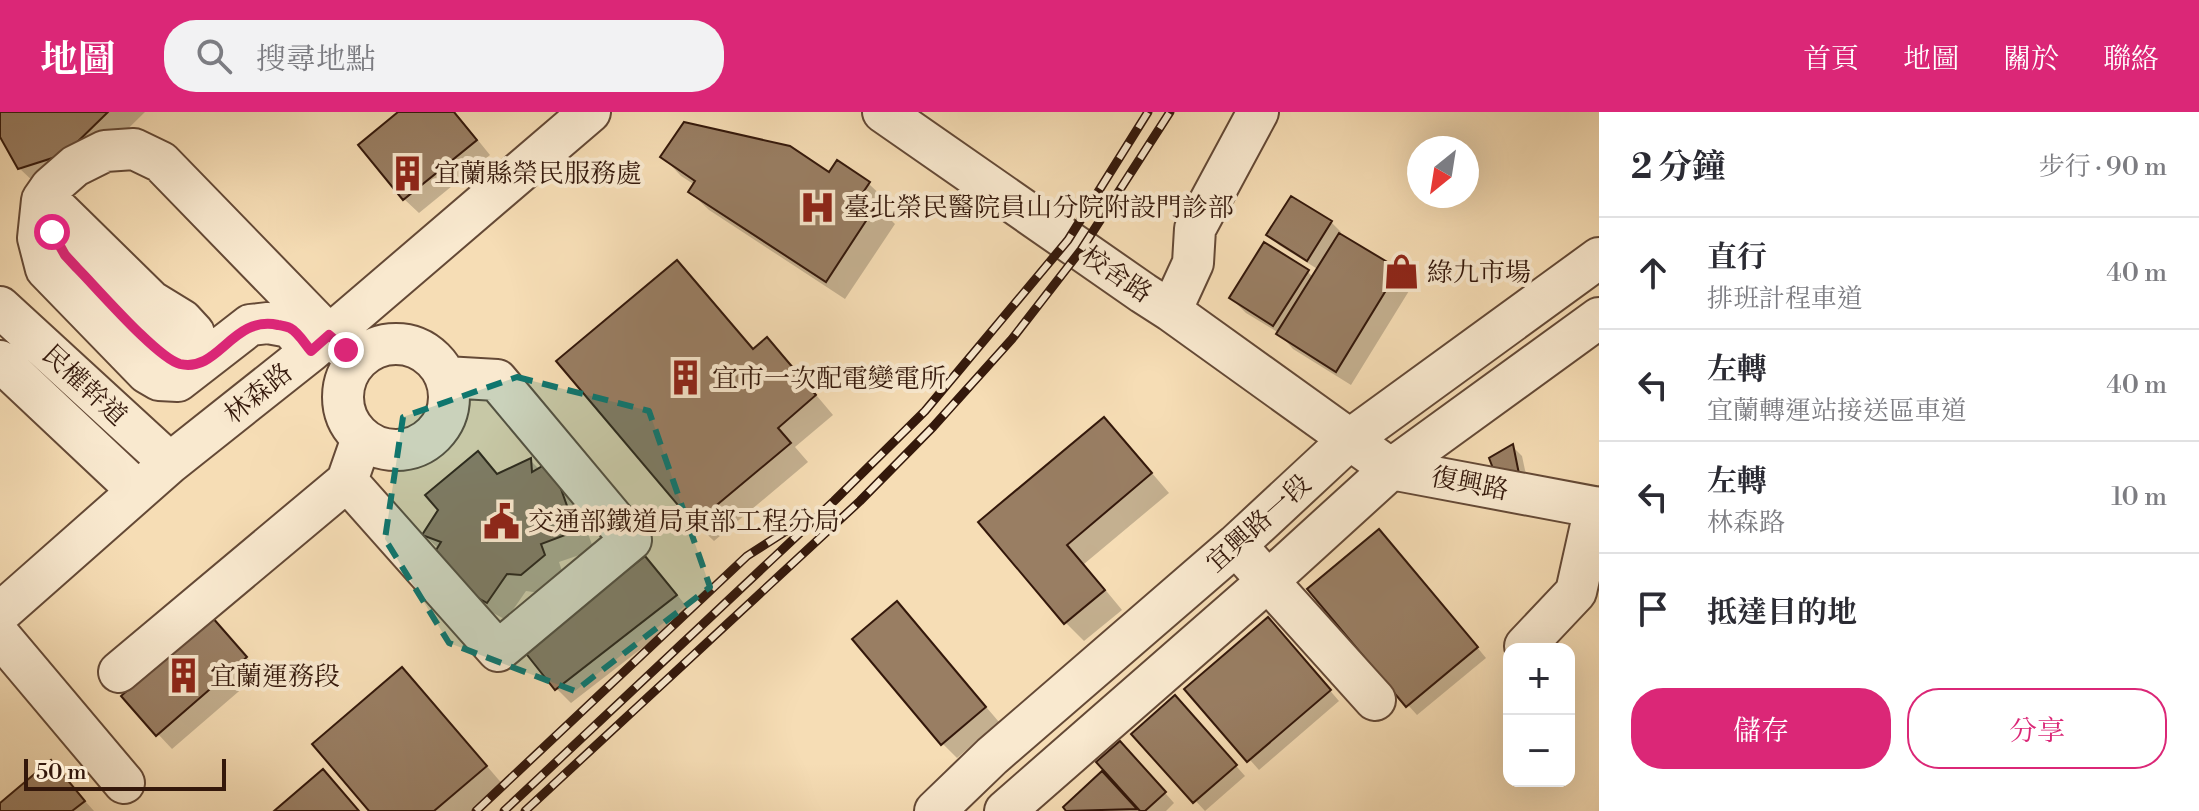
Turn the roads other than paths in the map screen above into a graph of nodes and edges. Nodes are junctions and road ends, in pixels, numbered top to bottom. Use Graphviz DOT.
graph roads {
  1 [pos="590,112"];
  2 [pos="883,112"];
  3 [pos="1258,112"];
  4 [pos="48,205"];
  5 [pos="1599,258"];
  6 [pos="0,307"];
  7 [pos="1171,311"];
  8 [pos="1599,318"];
  9 [pos="332,348"];
  10 [pos="0,361"];
  11 [pos="188,361"];
  12 [pos="445,377"];
  13 [pos="362,438"];
  14 [pos="1349,440"];
  15 [pos="170,463"];
  16 [pos="1391,469"];
  17 [pos="347,481"];
  18 [pos="138,491"];
  19 [pos="1597,508"];
  20 [pos="1236,545"];
  21 [pos="1268,581"];
  22 [pos="0,613"];
  23 [pos="0,636"];
  24 [pos="1528,643"];
  25 [pos="119,672"];
  26 [pos="1375,700"];
  27 [pos="124,783"];
  28 [pos="1027,804"];
  29 [pos="935,811"];
  1 -- 9 [label="street, 林森路"];
  2 -- 7 [label="street, 校舍路"];
  3 -- 7 [label="street"];
  4 -- 9 [label="street"];
  4 -- 11 [label="street"];
  4 -- 11 [label="street"];
  5 -- 14 [label="street, 宜興路一段"];
  6 -- 15 [label="street, 民權幹道"];
  7 -- 14 [label="street, 校舍路"];
  8 -- 16 [label="street, 宜興路一段"];
  9 -- 11 [label="street"];
  9 -- 12 [label="street"];
  9 -- 13 [label="street"];
  9 -- 15 [label="street, 林森路"];
  10 -- 18 [label="street, 民權幹道"];
  12 -- 13 [label="street"];
  12 -- 17 [label="street"];
  13 -- 17 [label="street"];
  14 -- 16 [label="street, 復興路"];
  14 -- 20 [label="street, 宜興路一段"];
  15 -- 18 [label="street, 林森路"];
  16 -- 19 [label="street, 復興路"];
  16 -- 21 [label="street, 宜興路一段"];
  17 -- 25 [label="street"];
  18 -- 22 [label="street, 林森路"];
  19 -- 24 [label="street"];
  20 -- 21 [label="street"];
  20 -- 29 [label="street, 宜興路一段"];
  21 -- 26 [label="street"];
  21 -- 28 [label="street, 宜興路一段"];
  23 -- 27 [label="street"];
}
